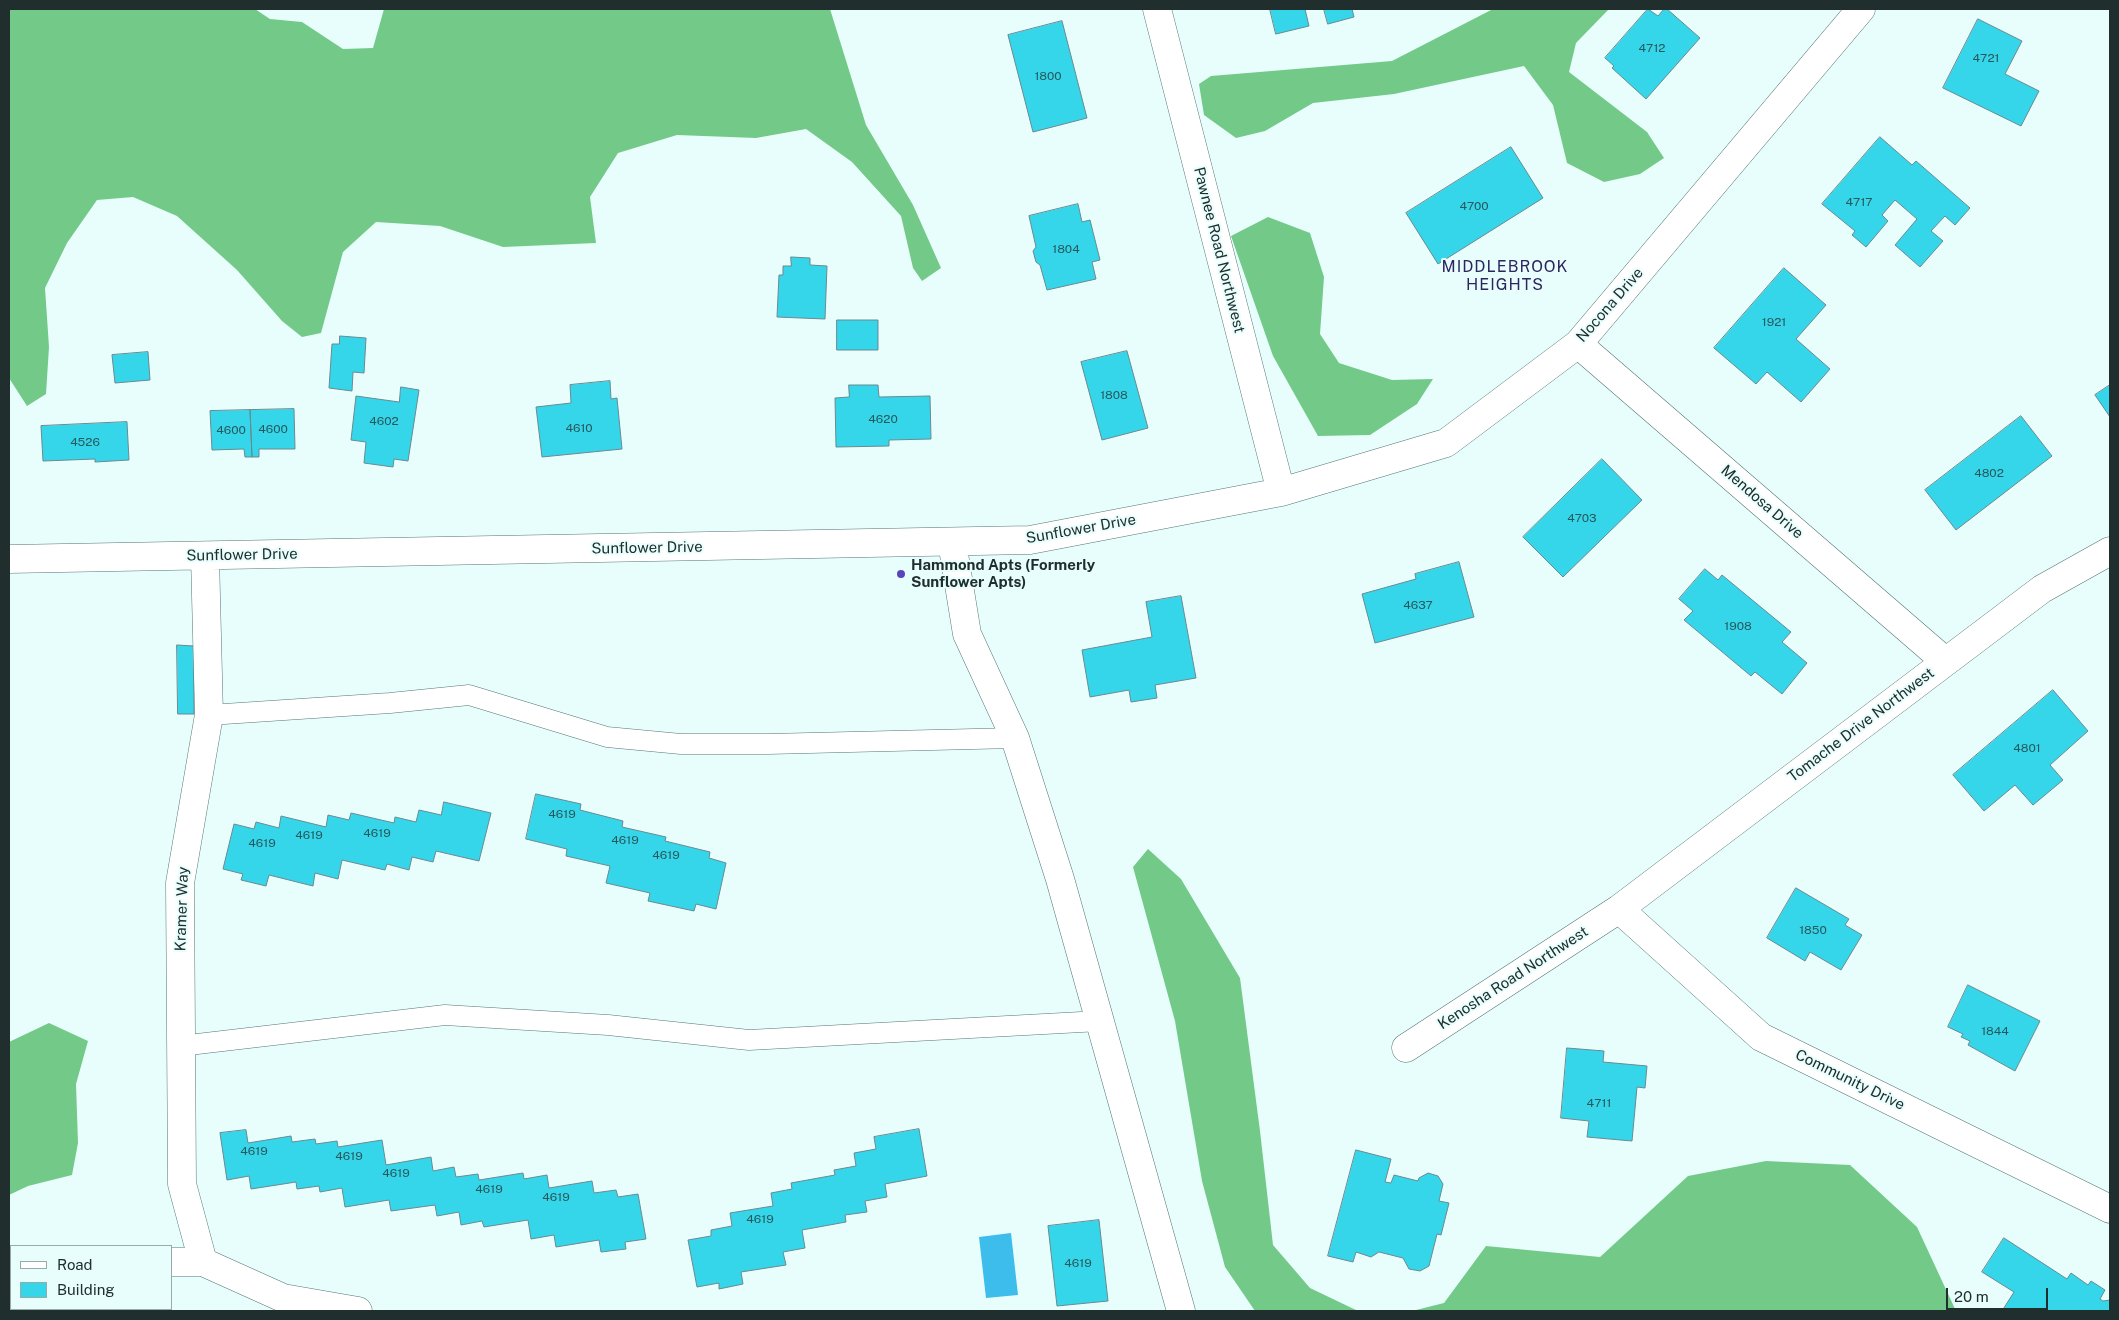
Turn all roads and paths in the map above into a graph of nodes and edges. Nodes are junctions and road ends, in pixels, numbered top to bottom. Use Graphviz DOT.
graph roads {
  1 [pos="1157,9"];
  2 [pos="1861,9"];
  3 [pos="1578,344"];
  4 [pos="1281,492"];
  5 [pos="952,542"];
  6 [pos="2110,551"];
  7 [pos="206,556"];
  8 [pos="9,559"];
  9 [pos="1945,661"];
  10 [pos="209,715"];
  11 [pos="1015,738"];
  12 [pos="1619,909"];
  13 [pos="1100,1021"];
  14 [pos="180,1046"];
  15 [pos="1406,1048"];
  16 [pos="2110,1209"];
  17 [pos="172,1262"];
  18 [pos="203,1262"];
  19 [pos="358,1311"];
  20 [pos="1181,1311"];
  1 -- 4 [label="street, Pawnee Road Northwest"];
  2 -- 3 [label="street, Nocona Drive"];
  3 -- 4 [label="street, Nocona Drive"];
  3 -- 9 [label="street, Mendosa Drive"];
  4 -- 5 [label="street, Sunflower Drive"];
  5 -- 7 [label="street, Sunflower Drive"];
  5 -- 11 [label="street"];
  6 -- 9 [label="street, Tomache Drive Northwest"];
  7 -- 8 [label="street, Sunflower Drive"];
  7 -- 10 [label="street, Kramer Way"];
  9 -- 12 [label="street, Tomache Drive Northwest"];
  10 -- 11 [label="lane"];
  10 -- 14 [label="street, Kramer Way"];
  11 -- 13 [label="street"];
  12 -- 15 [label="street, Kenosha Road Northwest"];
  12 -- 16 [label="street, Community Drive"];
  13 -- 14 [label="lane"];
  13 -- 20 [label="street"];
  14 -- 18 [label="street, Kramer Way"];
  17 -- 18 [label="street"];
  18 -- 19 [label="street"];
}
